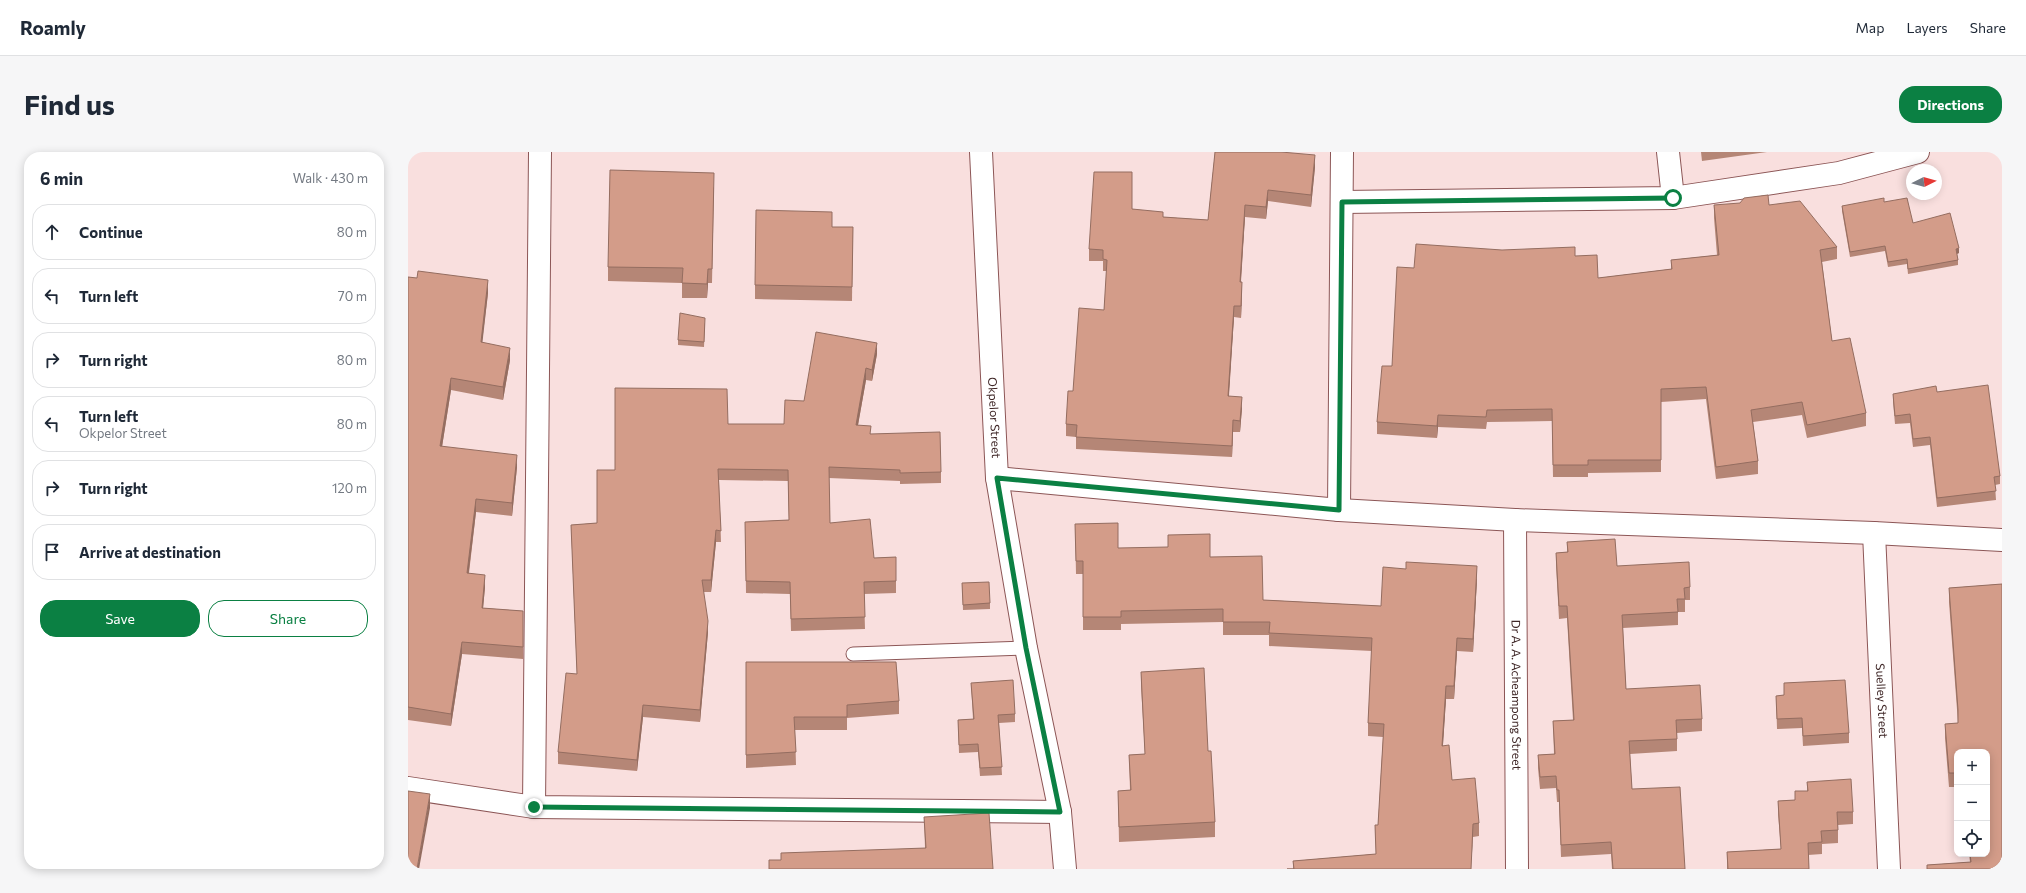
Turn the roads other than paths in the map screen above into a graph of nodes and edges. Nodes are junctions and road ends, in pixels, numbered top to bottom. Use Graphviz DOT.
graph roads {
  1 [pos="540,152"];
  2 [pos="981,152"];
  3 [pos="1342,152"];
  4 [pos="1668,152"];
  5 [pos="1918,152"];
  6 [pos="1673,198"];
  7 [pos="1342,202"];
  8 [pos="997,478"];
  9 [pos="1339,510"];
  10 [pos="1515,520"];
  11 [pos="1874,533"];
  12 [pos="2002,540"];
  13 [pos="1026,648"];
  14 [pos="853,654"];
  15 [pos="408,788"];
  16 [pos="534,807"];
  17 [pos="1060,812"];
  18 [pos="1065,869"];
  19 [pos="1518,869"];
  20 [pos="1889,869"];
  1 -- 16 [label="street"];
  2 -- 8 [label="street, Okpelor Street"];
  3 -- 7 [label="street"];
  4 -- 6 [label="street"];
  5 -- 6 [label="street"];
  6 -- 7 [label="street"];
  7 -- 9 [label="street"];
  8 -- 9 [label="street"];
  8 -- 13 [label="street, Okpelor Street"];
  9 -- 10 [label="street"];
  10 -- 11 [label="street"];
  10 -- 19 [label="street, Dr A. A. Acheampong Street"];
  11 -- 12 [label="street"];
  11 -- 20 [label="street, Suelley Street"];
  13 -- 14 [label="lane"];
  13 -- 17 [label="street, Okpelor Street"];
  15 -- 16 [label="street"];
  16 -- 17 [label="street"];
  17 -- 18 [label="street, Okpelor Street"];
}
